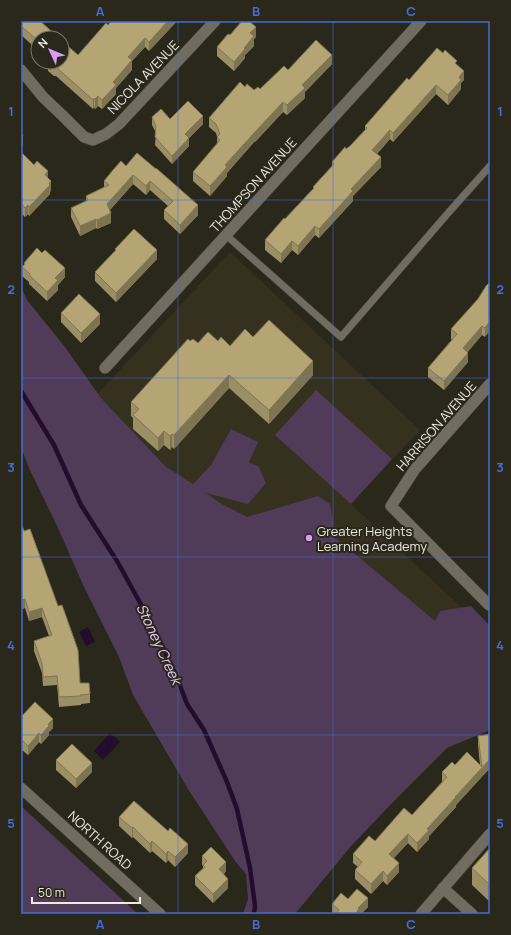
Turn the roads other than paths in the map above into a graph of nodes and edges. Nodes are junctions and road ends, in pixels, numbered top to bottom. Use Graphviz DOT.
graph roads {
  1 [pos="215,21"];
  2 [pos="421,21"];
  3 [pos="21,70"];
  4 [pos="490,166"];
  5 [pos="226,235"];
  6 [pos="105,368"];
  7 [pos="490,384"];
  8 [pos="490,605"];
  9 [pos="21,788"];
  10 [pos="490,834"];
  11 [pos="443,888"];
  12 [pos="160,914"];
  13 [pos="421,914"];
  14 [pos="472,914"];
  1 -- 3 [label="street, NICOLA AVENUE"];
  2 -- 5 [label="street, THOMPSON AVENUE"];
  4 -- 5 [label="lane"];
  5 -- 6 [label="street, THOMPSON AVENUE"];
  7 -- 8 [label="street, HARRISON AVENUE"];
  9 -- 12 [label="street, NORTH ROAD"];
  10 -- 11 [label="street"];
  11 -- 13 [label="street"];
  11 -- 14 [label="street"];
}
